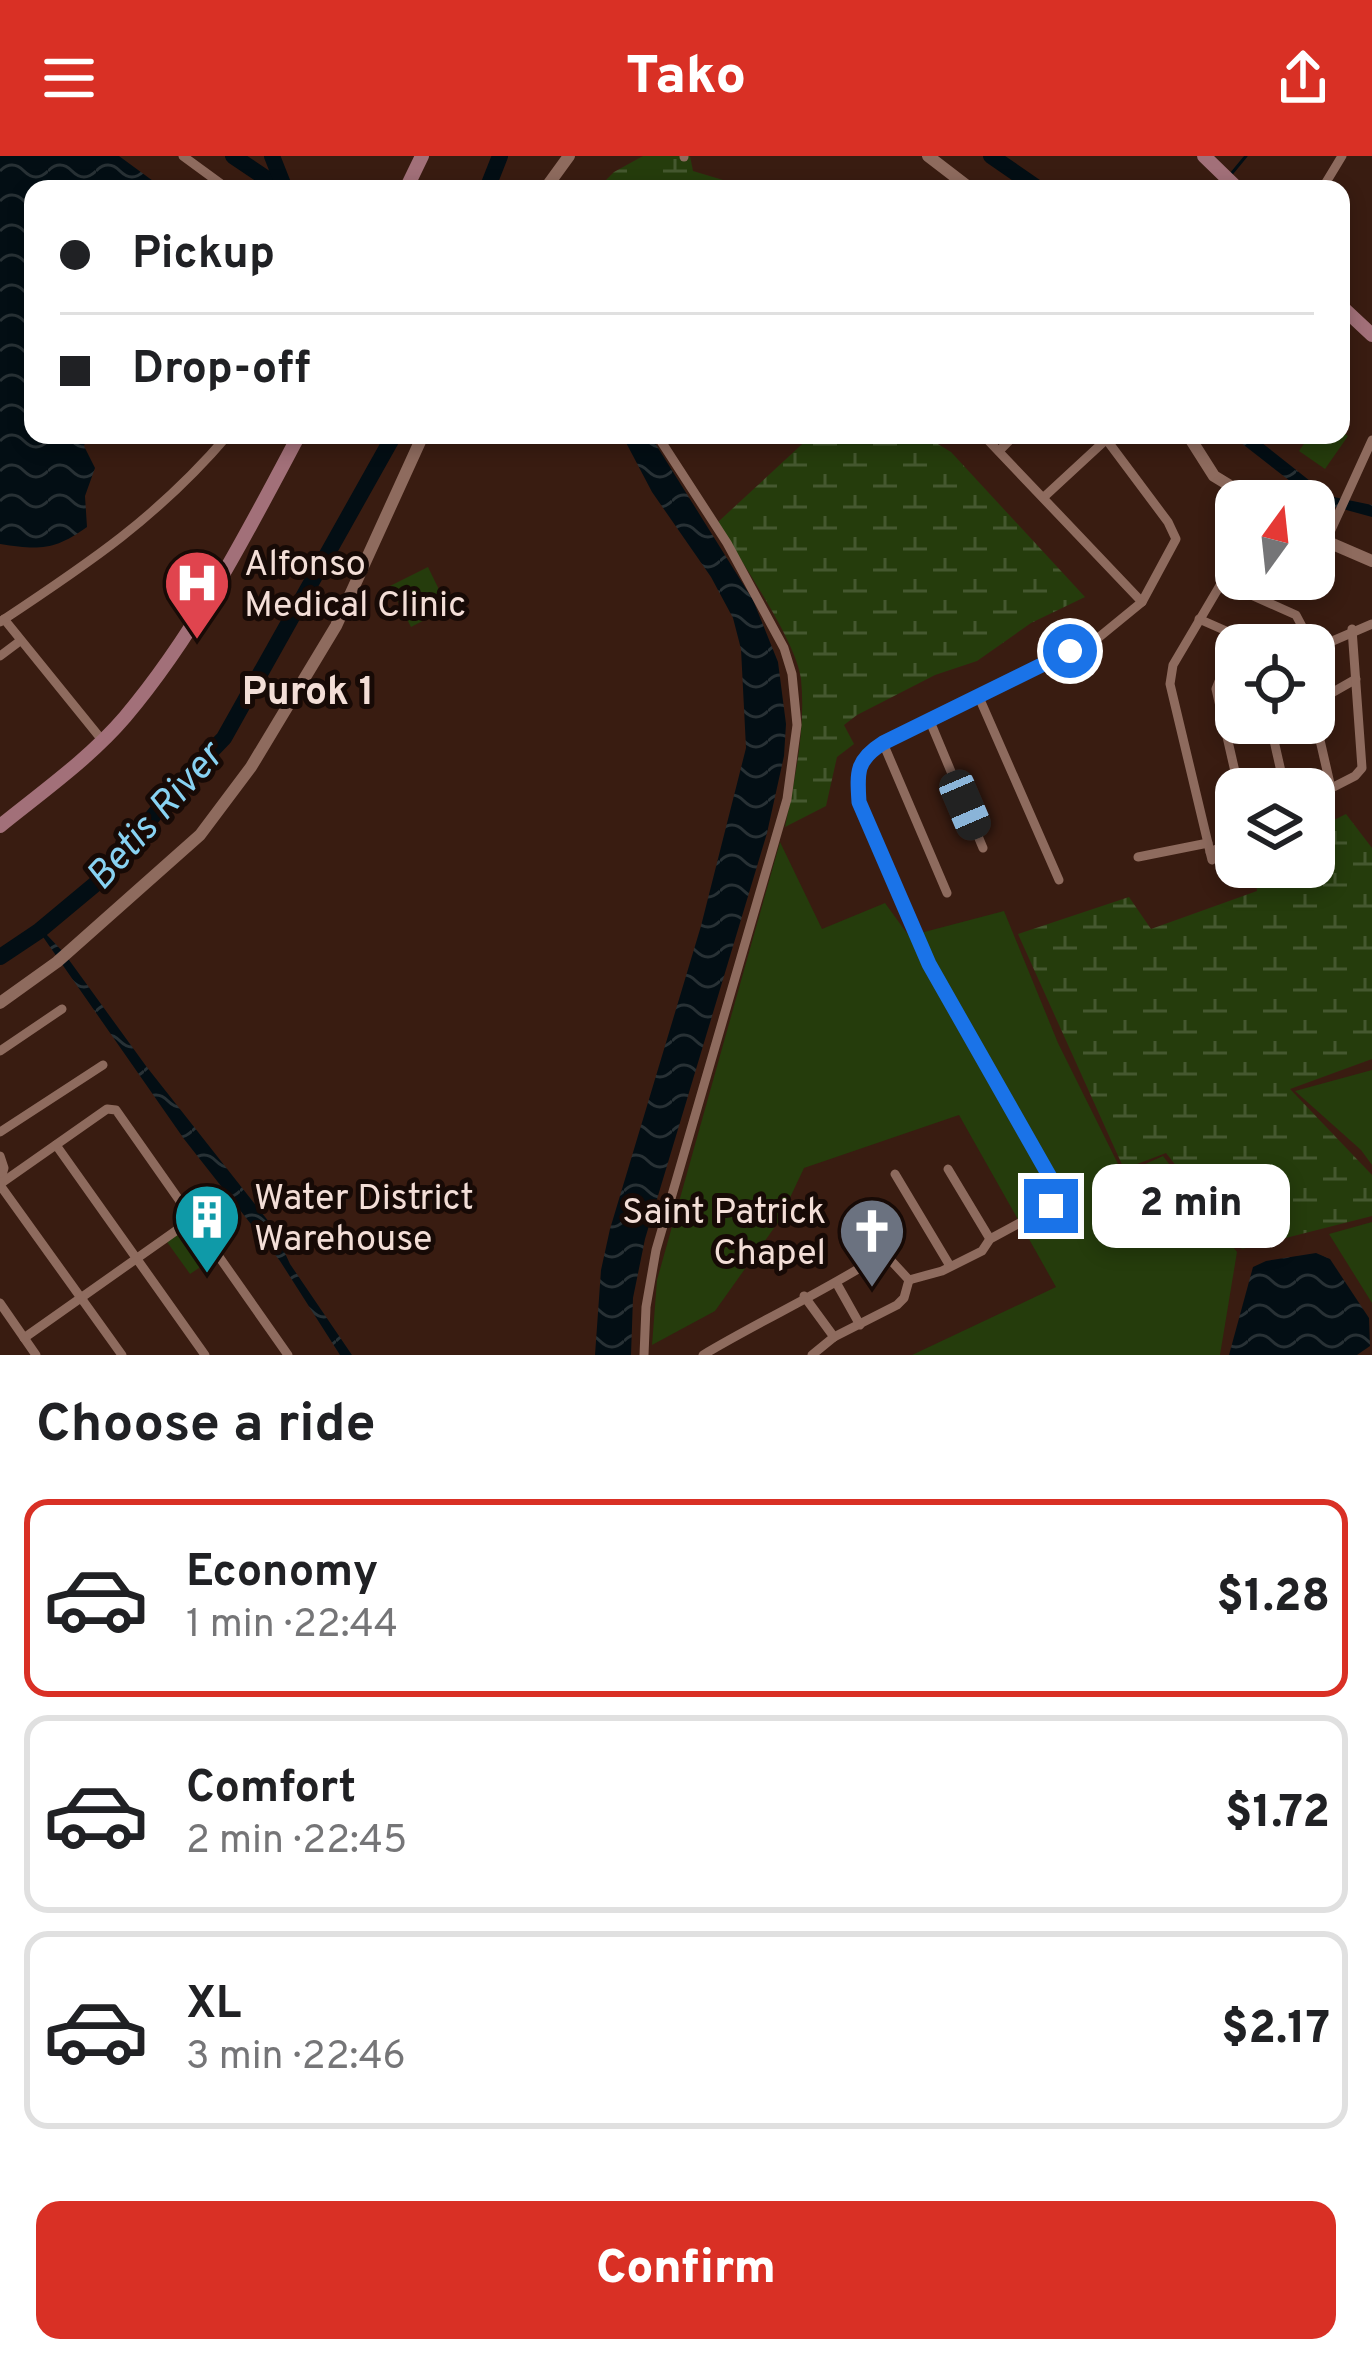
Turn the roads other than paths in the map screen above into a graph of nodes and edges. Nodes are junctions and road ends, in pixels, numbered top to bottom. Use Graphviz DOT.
graph roads {
  1 [pos="183,156"];
  2 [pos="928,156"];
  3 [pos="1204,156"];
  4 [pos="216,180"];
  5 [pos="959,180"];
  6 [pos="1230,180"];
  7 [pos="1350,314"];
  8 [pos="1372,335"];
  9 [pos="1372,440"];
  10 [pos="220,444"];
  11 [pos="294,444"];
  12 [pos="420,444"];
  13 [pos="664,444"];
  14 [pos="992,444"];
  15 [pos="1006,444"];
  16 [pos="1101,444"];
  17 [pos="1114,444"];
  18 [pos="1194,444"];
  19 [pos="999,451"];
  20 [pos="1221,480"];
  21 [pos="1044,497"];
  22 [pos="1335,518"];
  23 [pos="1335,545"];
  24 [pos="1372,561"];
  25 [pos="1142,602"];
  26 [pos="2,620"];
  27 [pos="1199,620"];
  28 [pos="1301,624"];
  29 [pos="1372,624"];
  30 [pos="1215,627"];
  31 [pos="1352,629"];
  32 [pos="1335,638"];
  33 [pos="20,641"];
  34 [pos="0,656"];
  35 [pos="1356,679"];
  36 [pos="1335,691"];
  37 [pos="978,695"];
  38 [pos="929,719"];
  39 [pos="102,740"];
  40 [pos="883,743"];
  41 [pos="1335,786"];
  42 [pos="0,826"];
  43 [pos="982,848"];
  44 [pos="1215,850"];
  45 [pos="1210,852"];
  46 [pos="1138,856"];
  47 [pos="1059,880"];
  48 [pos="947,893"];
  49 [pos="0,1003"];
  50 [pos="62,1009"];
  51 [pos="0,1051"];
  52 [pos="103,1065"];
  53 [pos="0,1132"];
  54 [pos="56,1145"];
  55 [pos="0,1156"];
  56 [pos="948,1169"];
  57 [pos="895,1174"];
  58 [pos="0,1184"];
  59 [pos="194,1218"];
  60 [pos="990,1239"];
  61 [pos="138,1258"];
  62 [pos="950,1266"];
  63 [pos="909,1280"];
  64 [pos="837,1284"];
  65 [pos="804,1297"];
  66 [pos="82,1298"];
  67 [pos="0,1303"];
  68 [pos="860,1325"];
  69 [pos="834,1336"];
  70 [pos="24,1338"];
  71 [pos="722,1350"];
  72 [pos="36,1355"];
  73 [pos="122,1355"];
  74 [pos="205,1355"];
  75 [pos="288,1355"];
  76 [pos="644,1355"];
  77 [pos="703,1355"];
  78 [pos="812,1355"];
  1 -- 4 [label="street"];
  2 -- 5 [label="street"];
  3 -- 6 [label="main road"];
  7 -- 8 [label="main road"];
  9 -- 22 [label="street"];
  10 -- 26 [label="street"];
  11 -- 39 [label="main road"];
  12 -- 49 [label="street"];
  13 -- 76 [label="street"];
  14 -- 19 [label="street"];
  15 -- 19 [label="street"];
  16 -- 21 [label="street"];
  17 -- 25 [label="street"];
  18 -- 20 [label="street"];
  19 -- 21 [label="street"];
  21 -- 25 [label="street"];
  23 -- 24 [label="street"];
  25 -- 37 [label="street"];
  26 -- 33 [label="street"];
  27 -- 28 [label="street"];
  27 -- 30 [label="street"];
  27 -- 45 [label="street"];
  29 -- 31 [label="street"];
  31 -- 32 [label="street"];
  31 -- 35 [label="street"];
  33 -- 34 [label="street"];
  33 -- 39 [label="street"];
  35 -- 36 [label="street"];
  35 -- 41 [label="street"];
  37 -- 38 [label="street"];
  37 -- 47 [label="street"];
  38 -- 40 [label="street"];
  38 -- 43 [label="street"];
  39 -- 42 [label="main road"];
  40 -- 48 [label="street"];
  40 -- 60 [label="street"];
  44 -- 45 [label="street"];
  45 -- 46 [label="street"];
  50 -- 51 [label="street"];
  52 -- 53 [label="street"];
  54 -- 58 [label="street"];
  54 -- 59 [label="street"];
  54 -- 61 [label="street"];
  55 -- 58 [label="street"];
  56 -- 60 [label="street"];
  57 -- 62 [label="street"];
  58 -- 66 [label="street"];
  59 -- 61 [label="street"];
  59 -- 75 [label="street"];
  60 -- 62 [label="street"];
  61 -- 66 [label="street"];
  61 -- 74 [label="street"];
  62 -- 63 [label="street"];
  63 -- 64 [label="street"];
  63 -- 68 [label="street"];
  64 -- 65 [label="street"];
  64 -- 68 [label="street"];
  65 -- 69 [label="street"];
  65 -- 71 [label="street"];
  66 -- 70 [label="street"];
  66 -- 73 [label="street"];
  67 -- 70 [label="street"];
  68 -- 69 [label="street"];
  69 -- 78 [label="street"];
  70 -- 72 [label="street"];
  71 -- 77 [label="street"];
}
